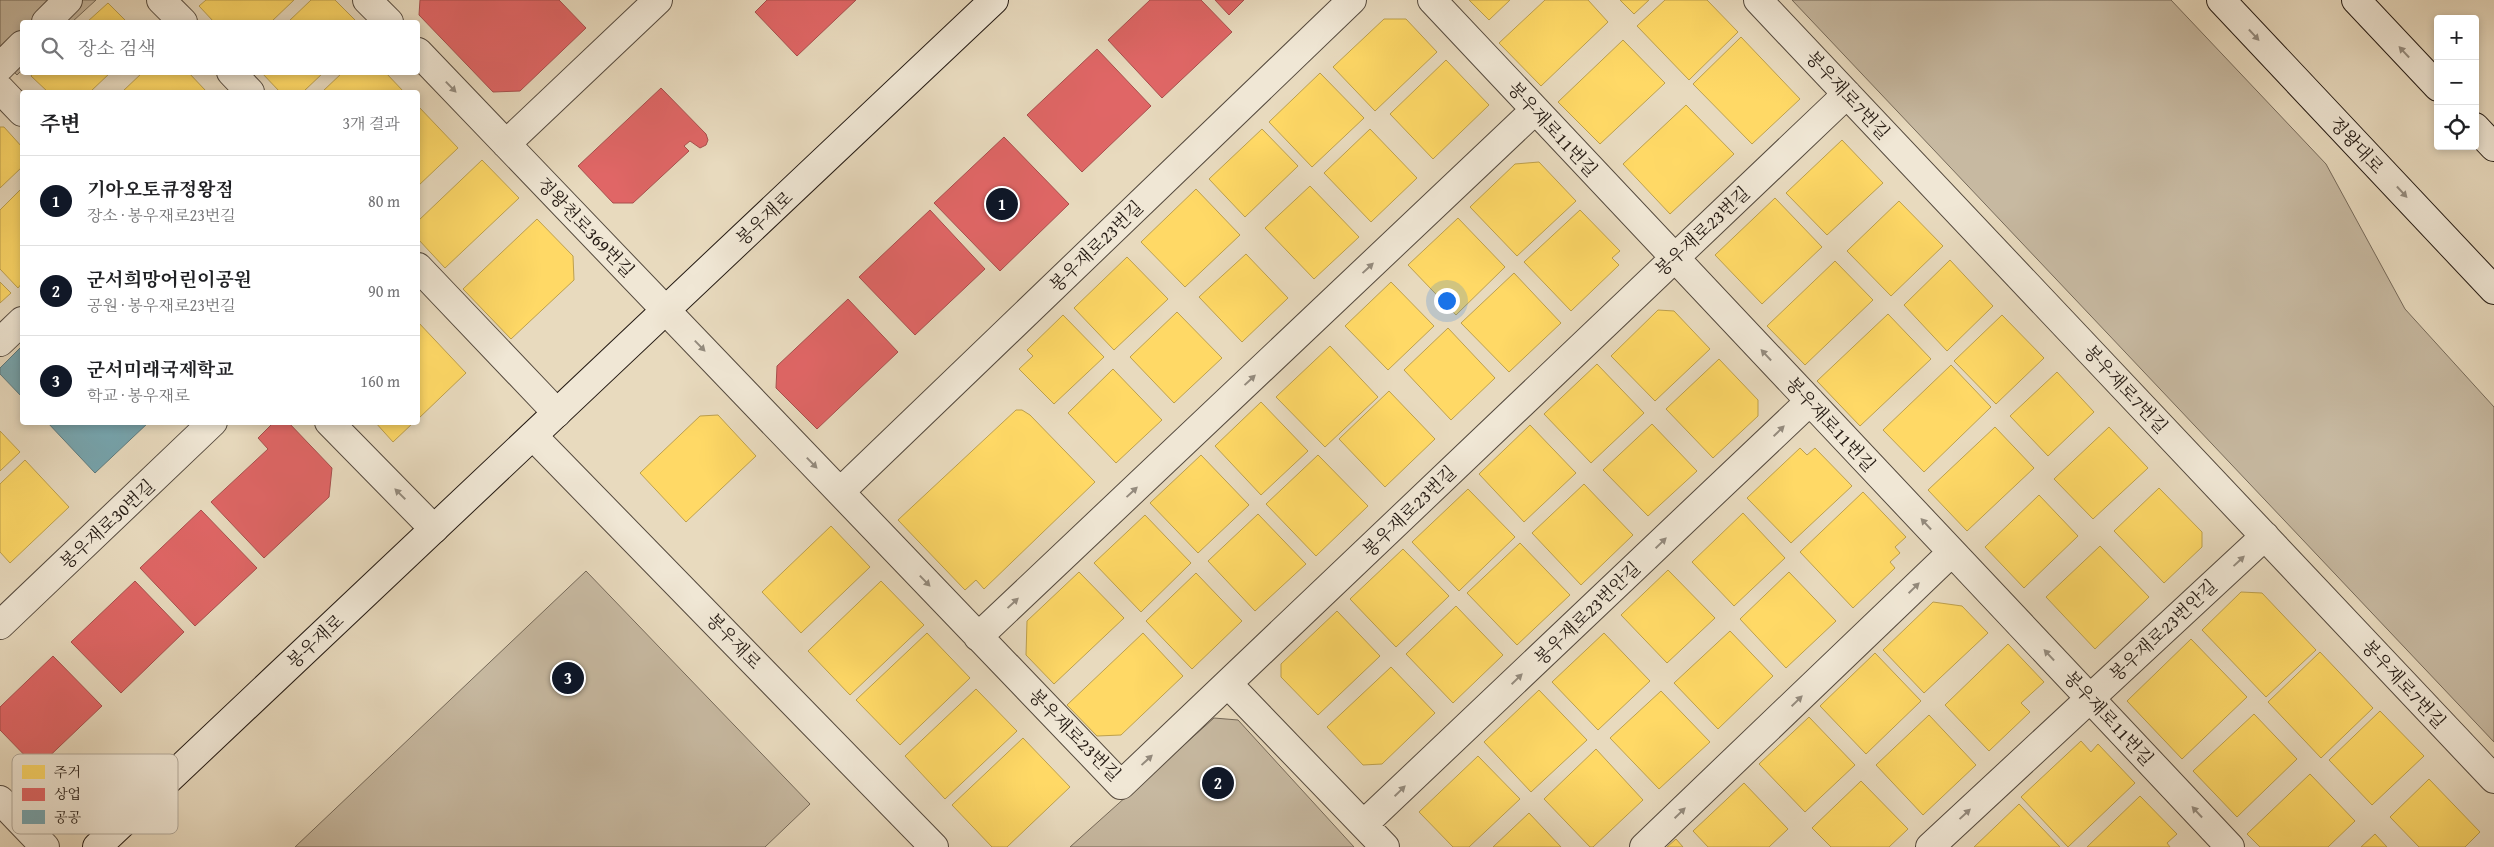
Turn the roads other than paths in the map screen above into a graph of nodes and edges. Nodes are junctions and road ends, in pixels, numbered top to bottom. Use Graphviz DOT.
graph roads {
  1 [pos="68,0"];
  2 [pos="161,0"];
  3 [pos="368,0"];
  4 [pos="658,0"];
  5 [pos="994,0"];
  6 [pos="1352,0"];
  7 [pos="1432,0"];
  8 [pos="1758,0"];
  9 [pos="2221,0"];
  10 [pos="2356,0"];
  11 [pos="48,20"];
  12 [pos="181,20"];
  13 [pos="387,20"];
  14 [pos="20,47"];
  15 [pos="420,54"];
  16 [pos="0,68"];
  17 [pos="233,75"];
  18 [pos="2434,83"];
  19 [pos="0,89"];
  20 [pos="248,90"];
  21 [pos="1847,94"];
  22 [pos="20,110"];
  23 [pos="1535,110"];
  24 [pos="2479,131"];
  25 [pos="506,144"];
  26 [pos="2494,147"];
  27 [pos="1674,257"];
  28 [pos="420,270"];
  29 [pos="2494,290"];
  30 [pos="666,311"];
  31 [pos="20,323"];
  32 [pos="0,342"];
  33 [pos="1810,401"];
  34 [pos="557,413"];
  35 [pos="210,425"];
  36 [pos="332,425"];
  37 [pos="534,436"];
  38 [pos="840,492"];
  39 [pos="434,529"];
  40 [pos="2265,536"];
  41 [pos="1952,552"];
  42 [pos="0,625"];
  43 [pos="978,637"];
  44 [pos="1228,684"];
  45 [pos="2090,698"];
  46 [pos="178,771"];
  47 [pos="2494,779"];
  48 [pos="0,800"];
  49 [pos="12,813"];
  50 [pos="1364,824"];
  51 [pos="33,834"];
  52 [pos="111,834"];
  53 [pos="2224,845"];
  54 [pos="45,847"];
  55 [pos="97,847"];
  56 [pos="934,847"];
  57 [pos="1385,847"];
  58 [pos="1644,847"];
  59 [pos="1930,847"];
  1 -- 11 [label="street"];
  2 -- 12 [label="street"];
  3 -- 13 [label="street"];
  4 -- 25 [label="street"];
  5 -- 30 [label="street, 봉우재로"];
  6 -- 38 [label="street, 봉우재로23번길"];
  7 -- 23 [label="street, 봉우재로11번길"];
  8 -- 21 [label="street, 봉우재로7번길"];
  9 -- 29 [label="street, 정왕대로, one-way"];
  18 -- 10 [label="street, one-way"];
  14 -- 16 [label="street"];
  15 -- 25 [label="street, 정왕천로369번길, one-way"];
  17 -- 20 [label="street"];
  19 -- 22 [label="street"];
  21 -- 27 [label="street, 봉우재로23번길"];
  21 -- 40 [label="street, 봉우재로7번길"];
  23 -- 27 [label="street, 봉우재로11번길"];
  43 -- 23 [label="street, one-way"];
  24 -- 26 [label="street"];
  25 -- 30 [label="street, 정왕천로369번길"];
  33 -- 27 [label="street, 봉우재로11번길, one-way"];
  27 -- 44 [label="street, 봉우재로23번길"];
  28 -- 34 [label="street"];
  30 -- 34 [label="street, 봉우재로"];
  30 -- 38 [label="street, 봉우재로23번길, one-way"];
  31 -- 32 [label="street"];
  41 -- 33 [label="street, 봉우재로11번길, one-way"];
  50 -- 33 [label="street, 봉우재로23번안길, one-way"];
  34 -- 37 [label="street, 봉우재로"];
  35 -- 42 [label="street, 봉우재로30번길"];
  39 -- 36 [label="street, one-way"];
  37 -- 39 [label="street, 봉우재로"];
  37 -- 56 [label="street, 봉우재로"];
  38 -- 43 [label="street, 봉우재로23번길, one-way"];
  39 -- 46 [label="street, 봉우재로"];
  45 -- 40 [label="street, 봉우재로23번안길, one-way"];
  40 -- 47 [label="street, 봉우재로7번길"];
  45 -- 41 [label="street, 봉우재로11번길, one-way"];
  58 -- 41 [label="street, one-way"];
  43 -- 44 [label="street, 봉우재로23번길, one-way"];
  44 -- 50 [label="street"];
  53 -- 45 [label="street, 봉우재로11번길, one-way"];
  59 -- 45 [label="street, 봉우재로23번안길, one-way"];
  48 -- 49 [label="street"];
  50 -- 57 [label="street"];
  51 -- 54 [label="street"];
  52 -- 55 [label="street, 봉우재로"];
}
